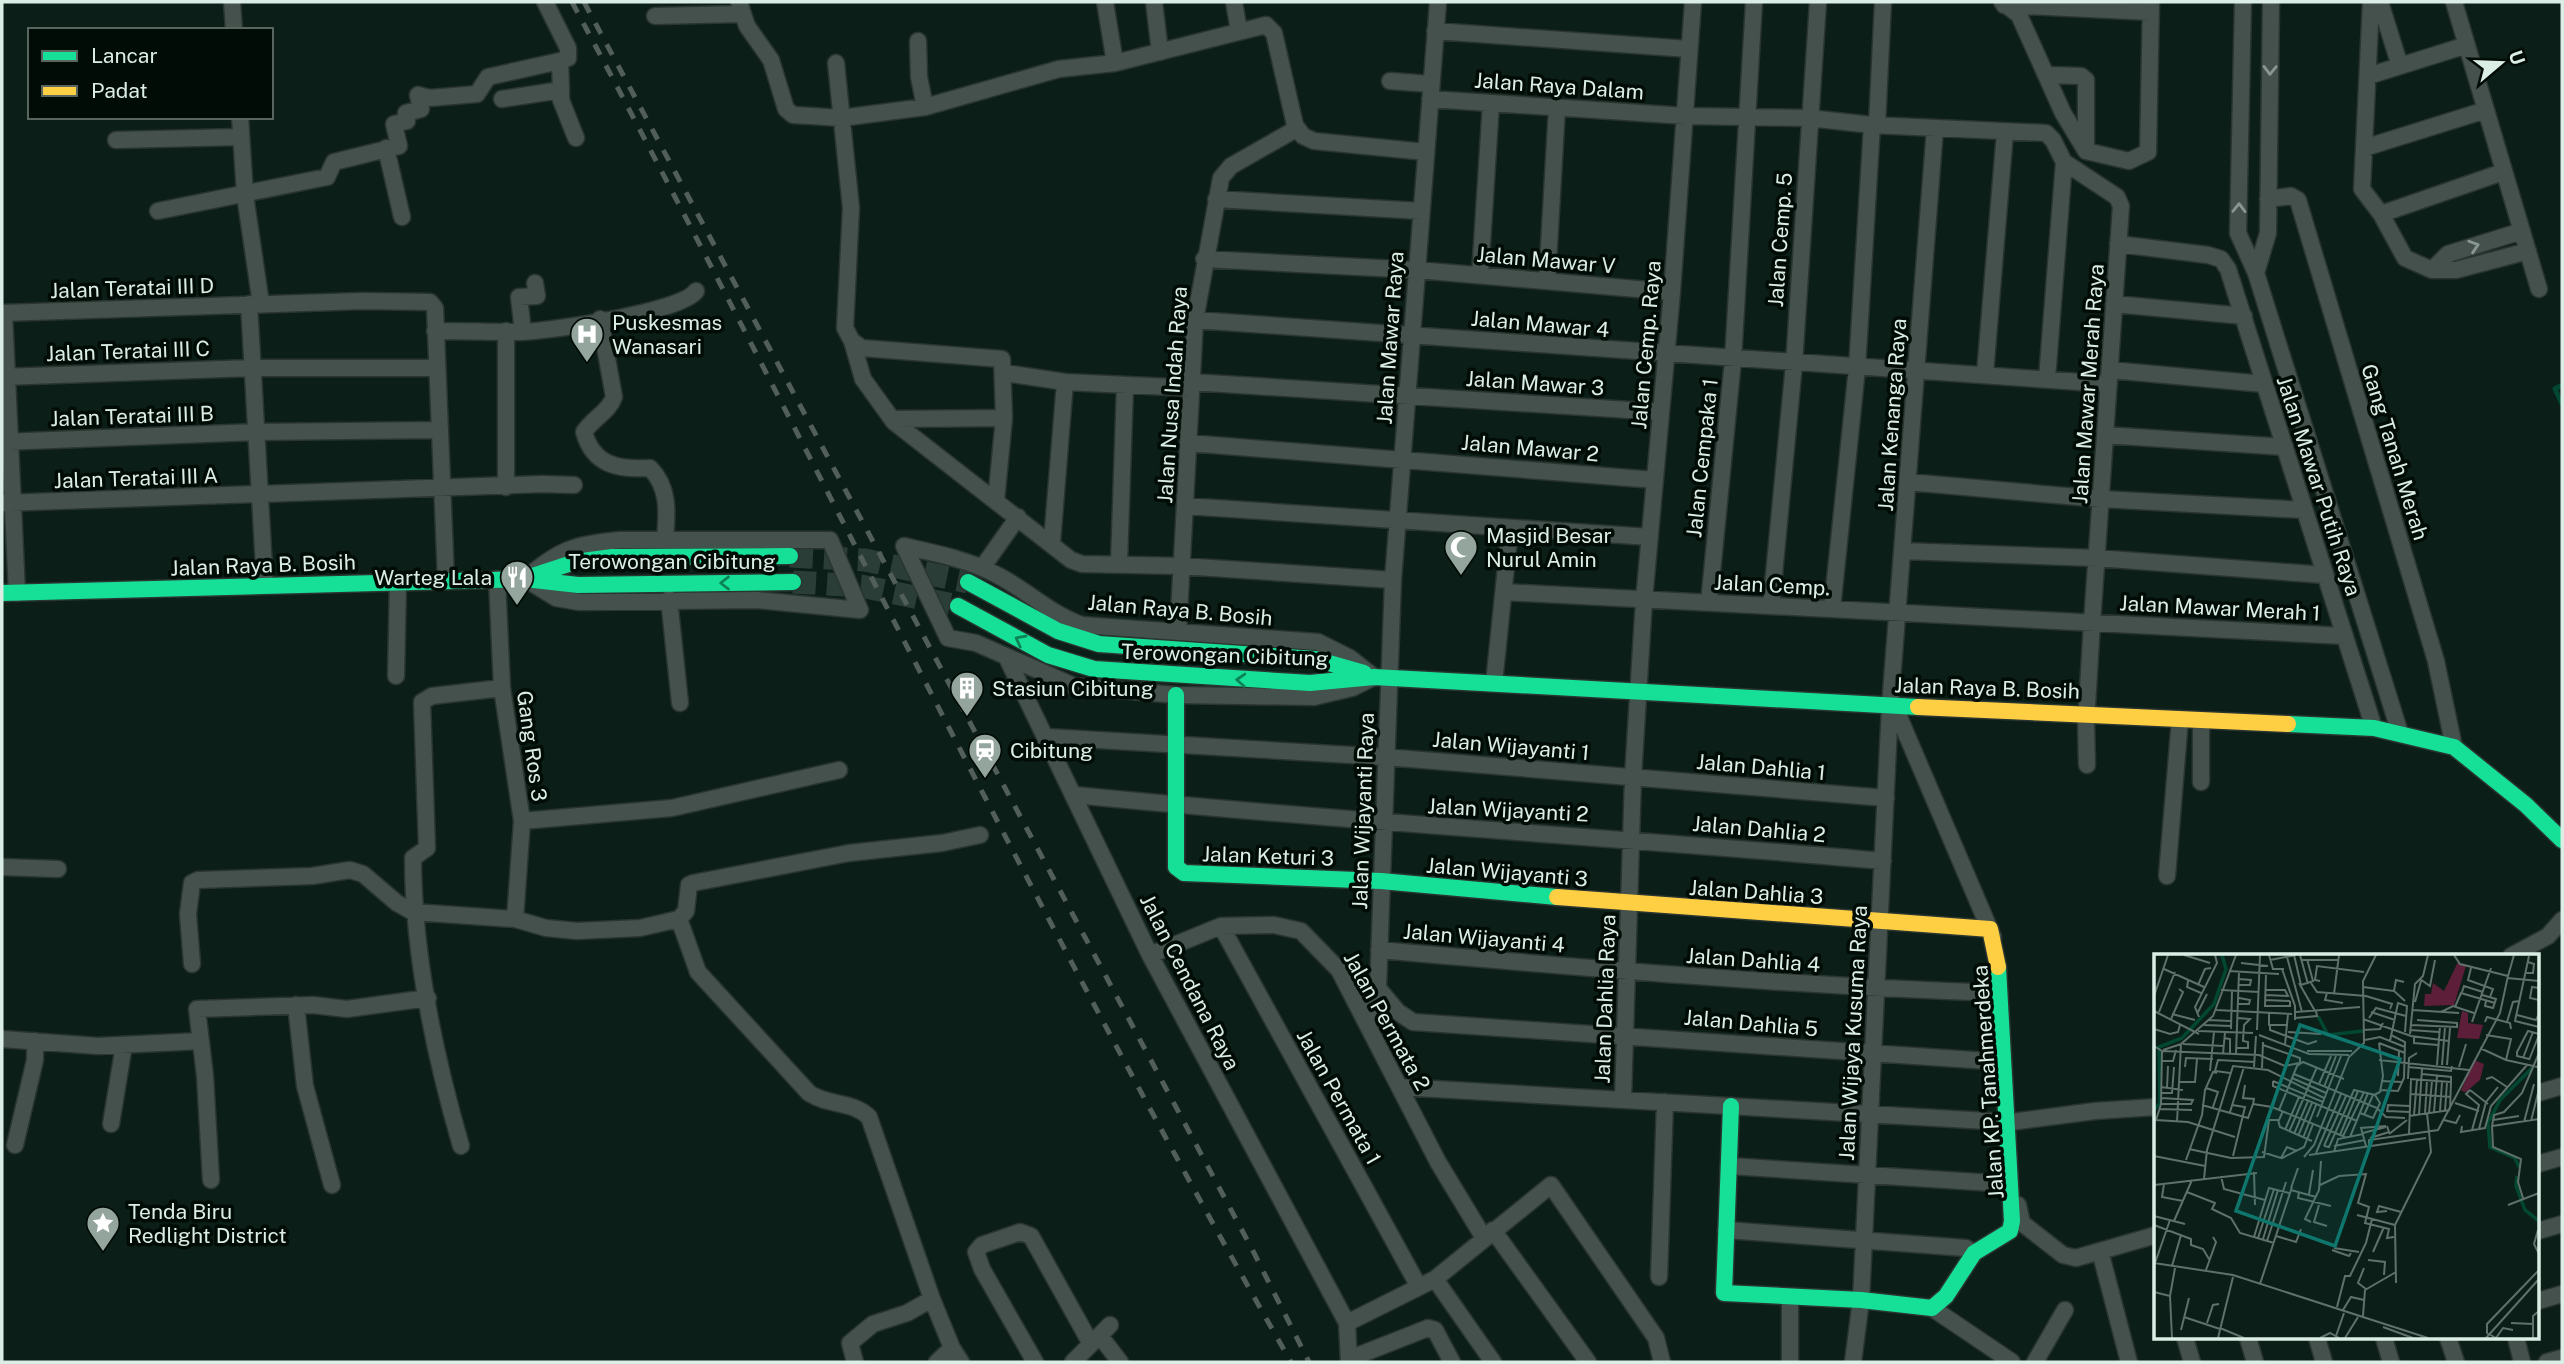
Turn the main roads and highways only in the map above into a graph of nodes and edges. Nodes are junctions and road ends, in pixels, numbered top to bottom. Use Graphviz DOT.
graph roads {
  1 [pos="790,556"];
  2 [pos="525,579"];
  3 [pos="793,582"];
  4 [pos="968,582"];
  5 [pos="9,593"];
  6 [pos="958,607"];
  7 [pos="1381,677"];
  8 [pos="1176,695"];
  9 [pos="2562,840"];
  10 [pos="1381,881"];
  11 [pos="1629,904"];
  12 [pos="1731,1106"];
  1 -- 2 [label="main road, Terowongan Cibitung"];
  3 -- 2 [label="main road, Terowongan Cibitung, one-way"];
  2 -- 5 [label="main road, Jalan Raya B. Bosih"];
  4 -- 7 [label="main road, Terowongan Cibitung"];
  7 -- 6 [label="main road, Terowongan Cibitung, one-way"];
  7 -- 9 [label="main road, Jalan Raya B. Bosih"];
  8 -- 10 [label="main road, Jalan Keturi 3"];
  10 -- 11 [label="main road, Jalan Wijayanti 3"];
  11 -- 12 [label="main road, Jalan Dahlia 3"];
}
